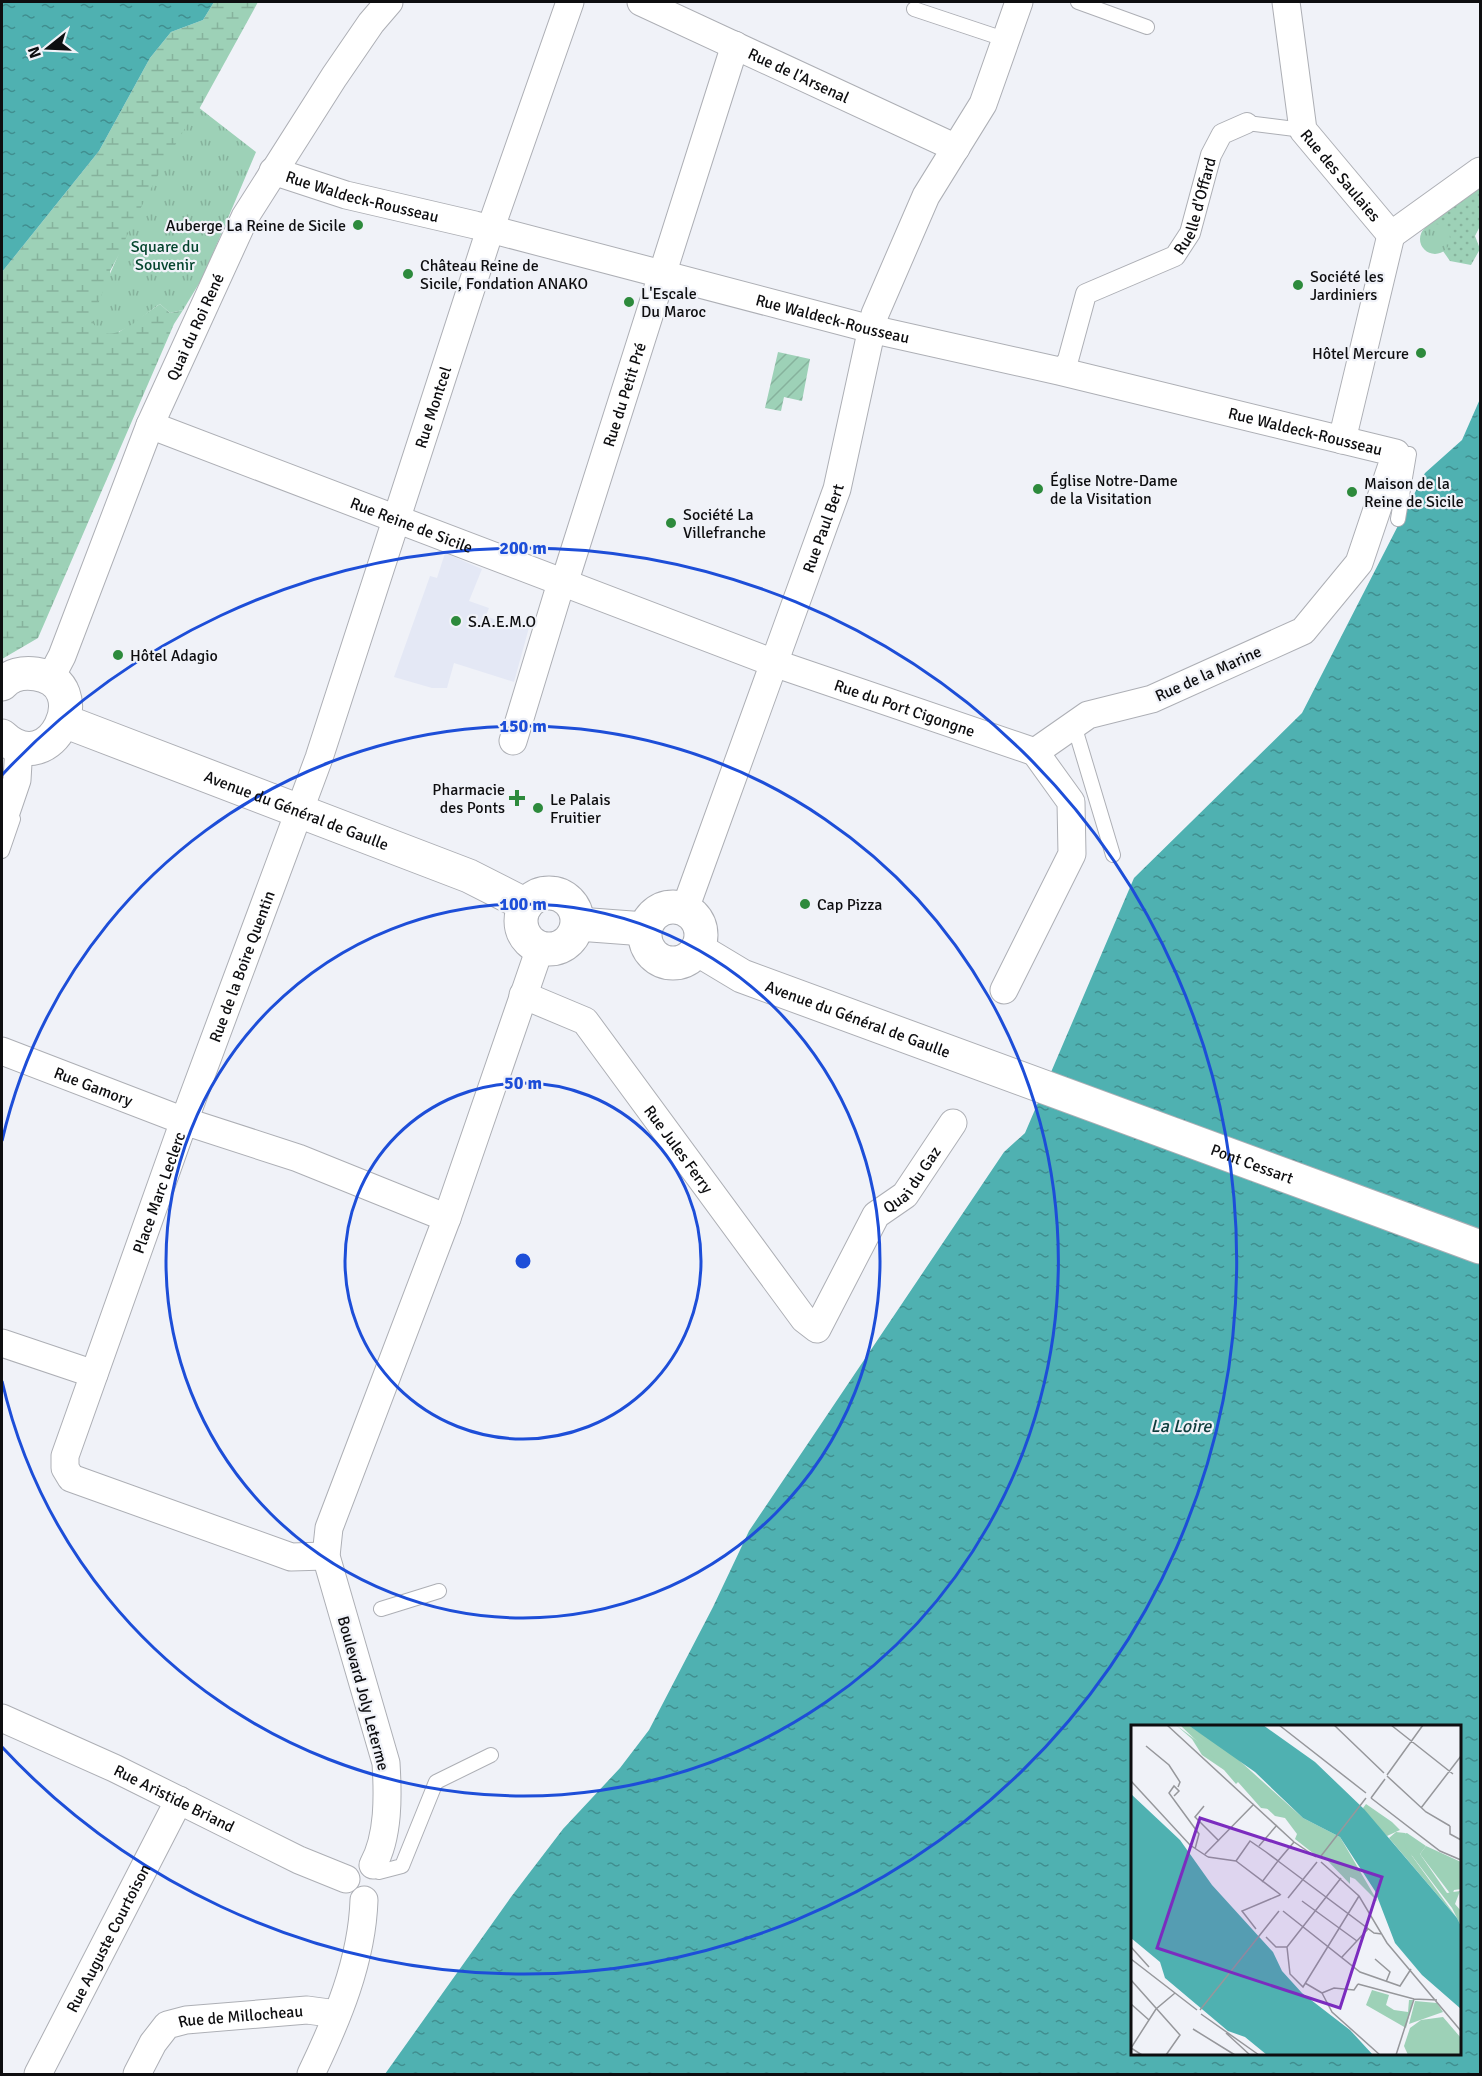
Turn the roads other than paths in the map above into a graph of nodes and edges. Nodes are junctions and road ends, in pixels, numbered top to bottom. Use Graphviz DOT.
graph roads {
  1 [pos="389,2"];
  2 [pos="570,2"];
  3 [pos="641,2"];
  4 [pos="1019,2"];
  5 [pos="1078,2"];
  6 [pos="1286,2"];
  7 [pos="914,9"];
  8 [pos="1147,27"];
  9 [pos="1007,40"];
  10 [pos="735,45"];
  11 [pos="1247,123"];
  12 [pos="1303,130"];
  13 [pos="956,148"];
  14 [pos="273,171"];
  15 [pos="1480,171"];
  16 [pos="490,230"];
  17 [pos="1391,235"];
  18 [pos="664,276"];
  19 [pos="871,329"];
  20 [pos="1059,371"];
  21 [pos="150,425"];
  22 [pos="1342,440"];
  23 [pos="1403,453"];
  24 [pos="1398,519"];
  25 [pos="396,520"];
  26 [pos="563,582"];
  27 [pos="774,663"];
  28 [pos="50,679"];
  29 [pos="2,684"];
  30 [pos="64,721"];
  31 [pos="1074,725"];
  32 [pos="513,741"];
  33 [pos="26,752"];
  34 [pos="1035,752"];
  35 [pos="299,813"];
  36 [pos="2,824"];
  37 [pos="2,851"];
  38 [pos="1113,855"];
  39 [pos="526,905"];
  40 [pos="685,909"];
  41 [pos="578,924"];
  42 [pos="645,929"];
  43 [pos="540,948"];
  44 [pos="696,949"];
  45 [pos="1004,990"];
  46 [pos="523,994"];
  47 [pos="2,1051"];
  48 [pos="1022,1080"];
  49 [pos="184,1121"];
  50 [pos="953,1122"];
  51 [pos="447,1218"];
  52 [pos="1480,1246"];
  53 [pos="817,1329"];
  54 [pos="2,1343"];
  55 [pos="94,1374"];
  56 [pos="326,1556"];
  57 [pos="439,1591"];
  58 [pos="381,1610"];
  59 [pos="2,1718"];
  60 [pos="491,1755"];
  61 [pos="179,1800"];
  62 [pos="376,1868"];
  63 [pos="346,1879"];
  64 [pos="364,1900"];
  65 [pos="337,2014"];
  66 [pos="38,2074"];
  67 [pos="137,2074"];
  68 [pos="311,2074"];
  1 -- 14 [label="street, Quai du Roi René"];
  2 -- 16 [label="street, Rue Montcel"];
  3 -- 10 [label="street, Rue de l'Arsenal"];
  4 -- 9 [label="street, Rue Paul Bert"];
  5 -- 8 [label="lane"];
  6 -- 12 [label="street, Rue des Saulaies"];
  7 -- 9 [label="lane"];
  9 -- 13 [label="street, Rue Paul Bert"];
  10 -- 13 [label="street, Rue de l'Arsenal"];
  10 -- 18 [label="street, Rue du Petit Pré"];
  11 -- 12 [label="lane, Ruelle d'Offard"];
  11 -- 20 [label="street, Ruelle d'Offard"];
  12 -- 17 [label="street, Rue des Saulaies"];
  13 -- 19 [label="street, Rue Paul Bert"];
  14 -- 16 [label="street, Rue Waldeck-Rousseau"];
  14 -- 21 [label="street, Quai du Roi René"];
  15 -- 17 [label="street"];
  16 -- 18 [label="street, Rue Waldeck-Rousseau"];
  16 -- 25 [label="street, Rue Montcel"];
  17 -- 22 [label="street"];
  18 -- 19 [label="street, Rue Waldeck-Rousseau"];
  18 -- 26 [label="street, Rue du Petit Pré"];
  19 -- 20 [label="street, Rue Waldeck-Rousseau"];
  19 -- 27 [label="street, Rue Paul Bert"];
  20 -- 22 [label="street, Rue Waldeck-Rousseau"];
  21 -- 25 [label="street, Rue Reine de Sicile"];
  21 -- 28 [label="street, Quai du Roi René"];
  22 -- 23 [label="street, Rue Waldeck-Rousseau"];
  23 -- 24 [label="lane"];
  23 -- 31 [label="street, Rue de la Marine"];
  25 -- 26 [label="street, Rue Reine de Sicile"];
  25 -- 35 [label="street, Rue Montcel"];
  26 -- 27 [label="street, Rue Reine de Sicile"];
  26 -- 32 [label="street, Rue du Petit Pré"];
  27 -- 34 [label="street, Rue du Port Cigongne"];
  27 -- 40 [label="street, Rue Paul Bert"];
  28 -- 29 [label="main road"];
  28 -- 30 [label="main road"];
  30 -- 33 [label="main road"];
  30 -- 35 [label="main road, Avenue du Général de Gaulle"];
  31 -- 34 [label="street, Rue de la Marine"];
  31 -- 38 [label="lane"];
  33 -- 36 [label="street"];
  33 -- 37 [label="lane"];
  34 -- 45 [label="street"];
  35 -- 39 [label="main road, Avenue du Général de Gaulle"];
  35 -- 49 [label="street, Rue de la Boire Quentin"];
  39 -- 41 [label="main road"];
  39 -- 43 [label="main road"];
  40 -- 42 [label="main road"];
  40 -- 44 [label="main road"];
  41 -- 42 [label="main road"];
  41 -- 43 [label="main road"];
  42 -- 44 [label="main road"];
  43 -- 46 [label="street"];
  44 -- 48 [label="main road, Avenue du Général de Gaulle"];
  46 -- 51 [label="street"];
  46 -- 53 [label="street, Rue Jules Ferry"];
  47 -- 49 [label="street, Rue Gamory"];
  48 -- 52 [label="main road, Pont Cessart"];
  49 -- 51 [label="street, Place Marc Leclerc"];
  49 -- 55 [label="street, Place Marc Leclerc"];
  50 -- 53 [label="street, Quai du Gaz"];
  51 -- 56 [label="street"];
  54 -- 55 [label="street"];
  55 -- 56 [label="street, Place Marc Leclerc"];
  56 -- 62 [label="street, Boulevard Joly Leterme"];
  57 -- 58 [label="lane"];
  59 -- 61 [label="street, Rue Aristide Briand"];
  60 -- 62 [label="lane"];
  61 -- 63 [label="street, Rue Aristide Briand"];
  61 -- 66 [label="street, Rue Auguste Courtoison"];
  62 -- 63 [label="street"];
  62 -- 64 [label="street"];
  63 -- 64 [label="street"];
  64 -- 65 [label="street"];
  65 -- 67 [label="street, Rue de Millocheau"];
  65 -- 68 [label="street"];
}
